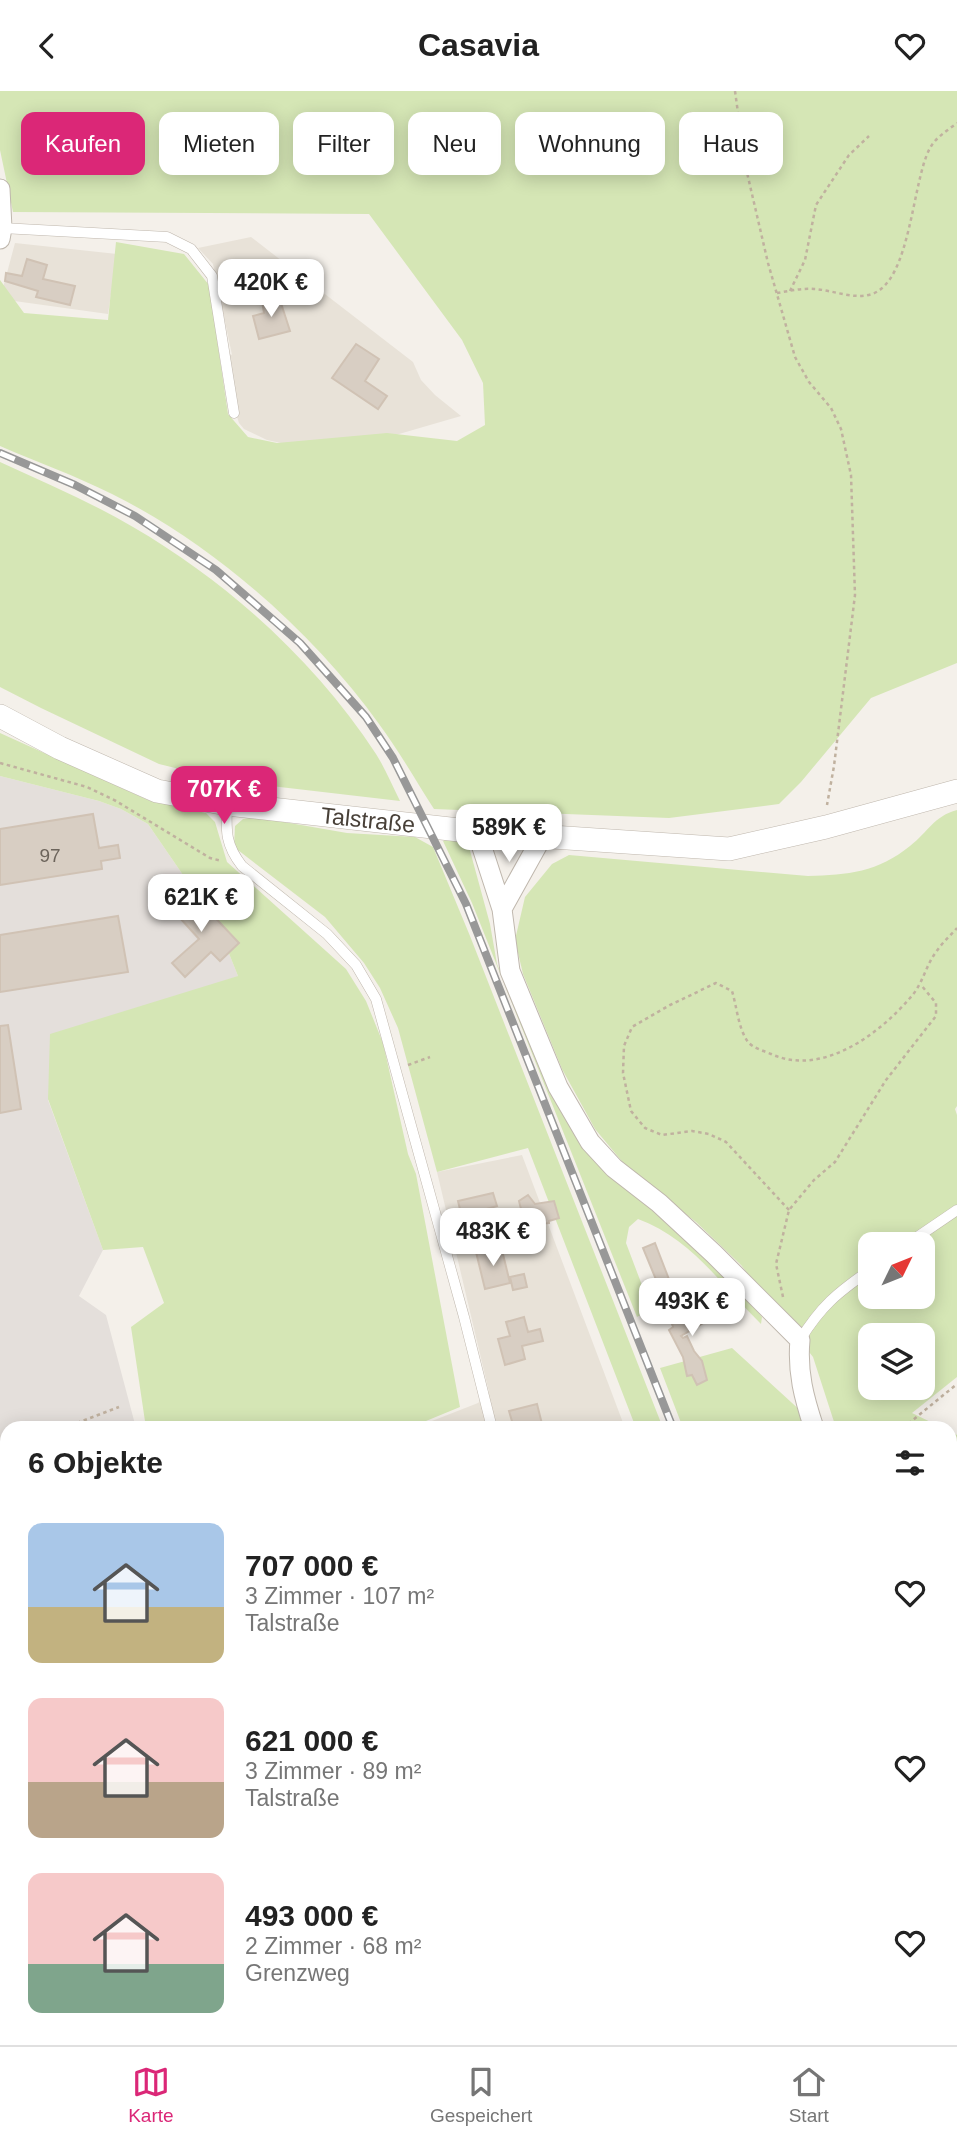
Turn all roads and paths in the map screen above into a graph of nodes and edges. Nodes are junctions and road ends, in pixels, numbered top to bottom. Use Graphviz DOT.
graph roads {
  1 [pos="735,91"];
  2 [pos="738,112"];
  3 [pos="957,124"];
  4 [pos="869,136"];
  5 [pos="748,175"];
  6 [pos="0,189"];
  7 [pos="1,233"];
  8 [pos="790,291"];
  9 [pos="777,293"];
  10 [pos="234,412"];
  11 [pos="0,716"];
  12 [pos="0,763"];
  13 [pos="957,791"];
  14 [pos="227,804"];
  15 [pos="826,827"];
  16 [pos="477,832"];
  17 [pos="542,837"];
  18 [pos="242,866"];
  19 [pos="502,909"];
  20 [pos="957,928"];
  21 [pos="921,984"];
  22 [pos="430,1057"];
  23 [pos="396,1070"];
  24 [pos="789,1210"];
  25 [pos="957,1210"];
  26 [pos="925,1232"];
  27 [pos="858,1279"];
  28 [pos="814,1317"];
  29 [pos="800,1340"];
  30 [pos="957,1384"];
  31 [pos="119,1407"];
  32 [pos="82,1421"];
  33 [pos="490,1421"];
  34 [pos="812,1421"];
  35 [pos="912,1421"];
  1 -- 2 [label="path"];
  3 -- 8 [label="path"];
  4 -- 8 [label="path"];
  5 -- 9 [label="path"];
  6 -- 7 [label="street"];
  7 -- 10 [label="lane"];
  8 -- 9 [label="path"];
  9 -- 15 [label="path"];
  11 -- 14 [label="street, Talstraße"];
  12 -- 18 [label="path"];
  13 -- 15 [label="street, Talstraße"];
  14 -- 16 [label="street, Talstraße"];
  14 -- 18 [label="lane"];
  15 -- 17 [label="street, Talstraße"];
  16 -- 17 [label="street, Talstraße"];
  16 -- 19 [label="street"];
  17 -- 19 [label="street"];
  18 -- 23 [label="lane"];
  19 -- 29 [label="street"];
  20 -- 21 [label="path"];
  21 -- 24 [label="path"];
  21 -- 24 [label="path"];
  22 -- 23 [label="path"];
  23 -- 33 [label="lane"];
  24 -- 28 [label="path"];
  25 -- 26 [label="lane"];
  27 -- 28 [label="lane"];
  28 -- 29 [label="lane"];
  29 -- 34 [label="street"];
  30 -- 35 [label="path"];
  31 -- 32 [label="path"];
}
